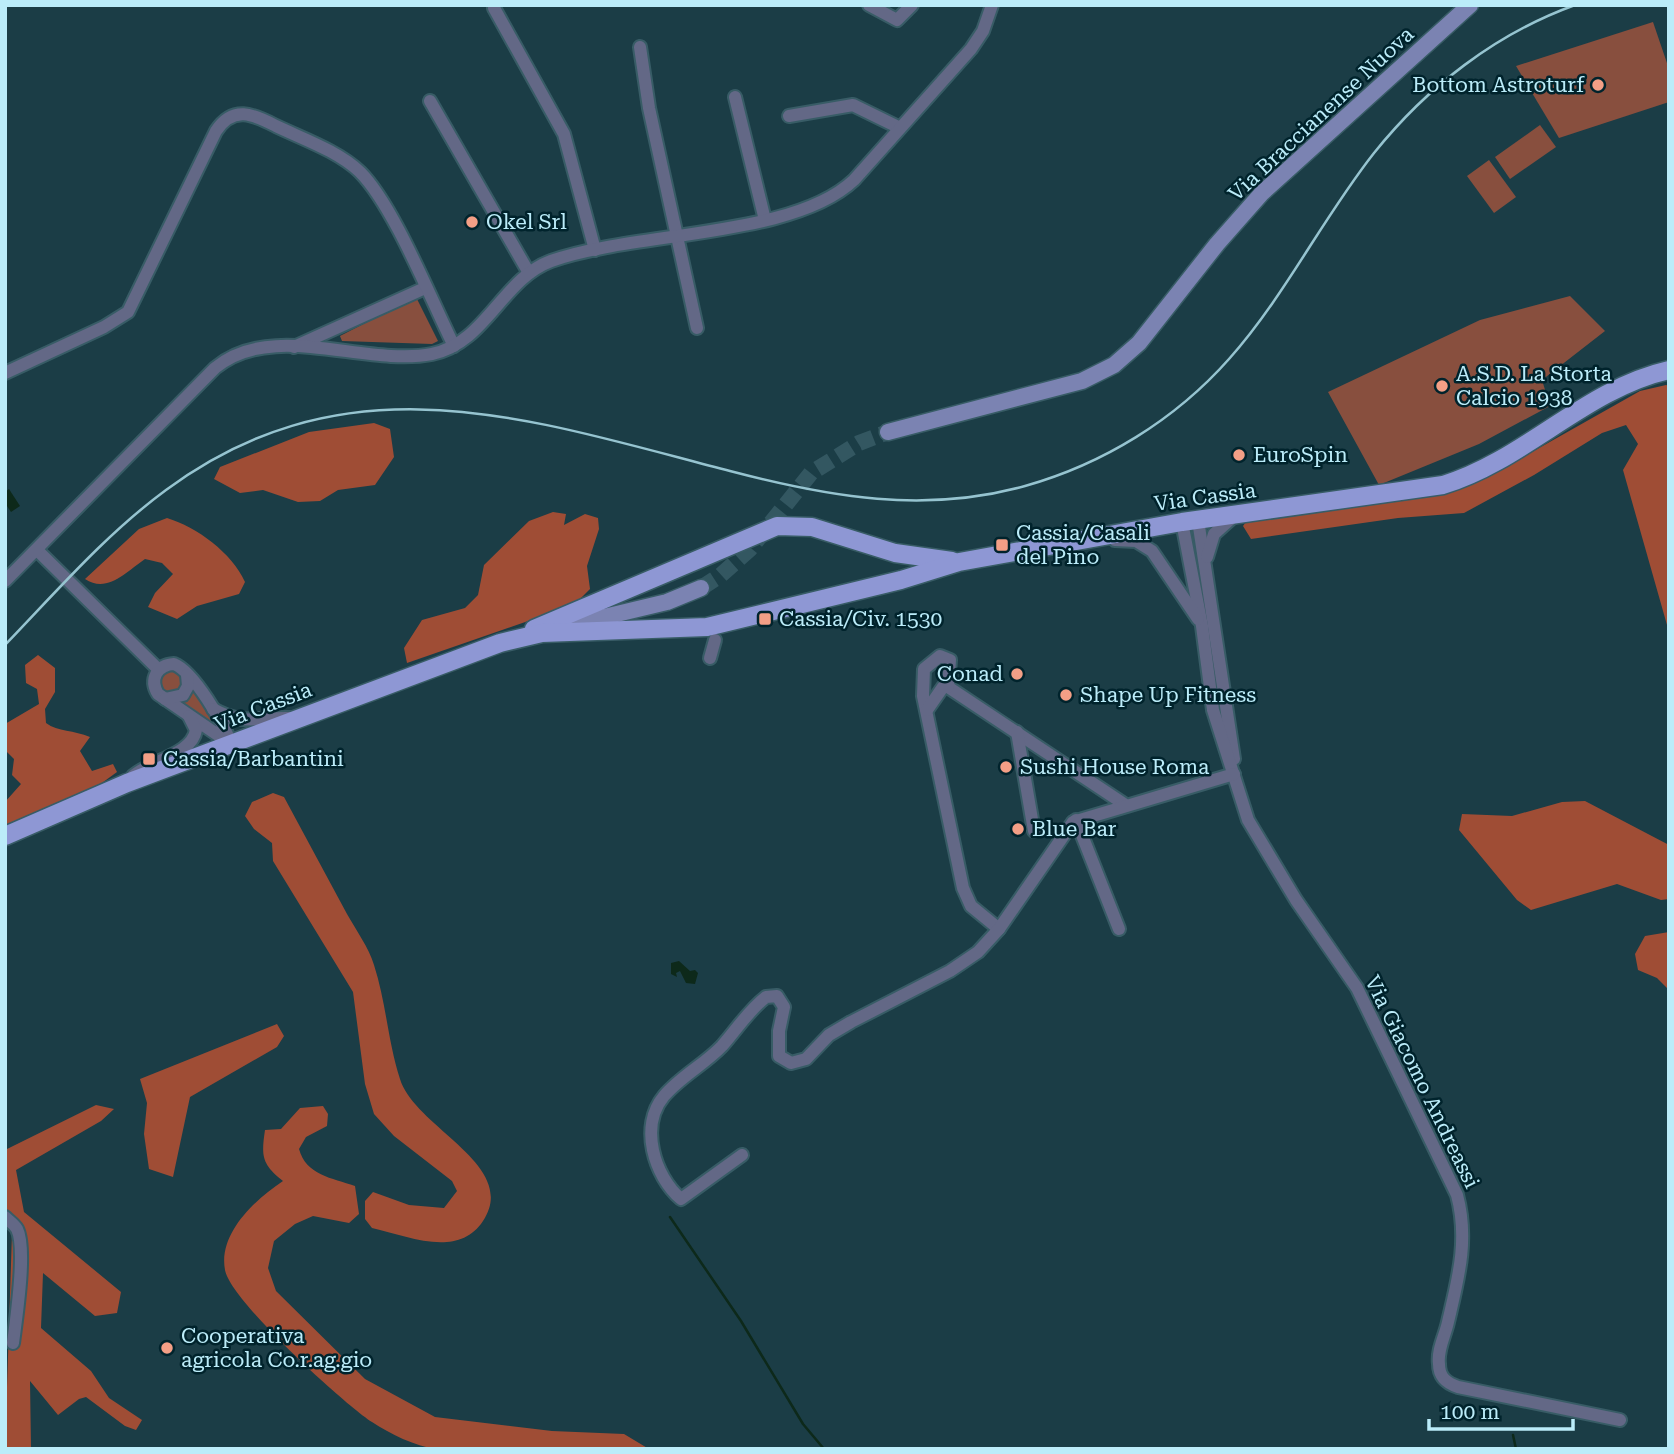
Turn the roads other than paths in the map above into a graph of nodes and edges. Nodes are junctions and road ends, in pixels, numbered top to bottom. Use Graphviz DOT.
graph roads {
  1 [pos="869,5"];
  2 [pos="912,5"];
  3 [pos="992,5"];
  4 [pos="1470,5"];
  5 [pos="494,8"];
  6 [pos="640,47"];
  7 [pos="735,97"];
  8 [pos="429,101"];
  9 [pos="789,116"];
  10 [pos="900,128"];
  11 [pos="765,220"];
  12 [pos="677,235"];
  13 [pos="595,250"];
  14 [pos="529,273"];
  15 [pos="425,288"];
  16 [pos="697,328"];
  17 [pos="454,346"];
  18 [pos="293,348"];
  19 [pos="1669,370"];
  20 [pos="5,373"];
  21 [pos="888,432"];
  22 [pos="1235,516"];
  23 [pos="1190,521"];
  24 [pos="1087,538"];
  25 [pos="37,550"];
  26 [pos="1206,561"];
  27 [pos="959,562"];
  28 [pos="5,581"];
  29 [pos="1202,586"];
  30 [pos="701,588"];
  31 [pos="1179,590"];
  32 [pos="1202,626"];
  33 [pos="542,633"];
  34 [pos="715,640"];
  35 [pos="500,643"];
  36 [pos="710,658"];
  37 [pos="159,669"];
  38 [pos="187,674"];
  39 [pos="948,687"];
  40 [pos="162,697"];
  41 [pos="213,709"];
  42 [pos="927,710"];
  43 [pos="187,713"];
  44 [pos="298,718"];
  45 [pos="1017,732"];
  46 [pos="231,744"];
  47 [pos="1229,771"];
  48 [pos="127,783"];
  49 [pos="1124,804"];
  50 [pos="1076,820"];
  51 [pos="1034,831"];
  52 [pos="5,836"];
  53 [pos="999,929"];
  54 [pos="1119,929"];
  55 [pos="742,1155"];
  56 [pos="5,1217"];
  57 [pos="13,1343"];
  58 [pos="1620,1420"];
  1 -- 2 [label="street"];
  3 -- 10 [label="street"];
  4 -- 21 [label="main road, Via Braccianense Nuova"];
  5 -- 13 [label="street"];
  6 -- 12 [label="street"];
  7 -- 11 [label="street"];
  8 -- 14 [label="street"];
  9 -- 10 [label="street"];
  10 -- 11 [label="street"];
  11 -- 12 [label="street"];
  12 -- 13 [label="street"];
  12 -- 16 [label="street"];
  13 -- 14 [label="street"];
  14 -- 17 [label="street"];
  15 -- 17 [label="street"];
  15 -- 18 [label="street"];
  15 -- 20 [label="street"];
  17 -- 18 [label="street"];
  18 -- 25 [label="street"];
  19 -- 22 [label="main road, Via Cassia"];
  22 -- 23 [label="main road, Via Cassia"];
  22 -- 26 [label="street, Via Giacomo Andreassi"];
  23 -- 24 [label="main road, Via Cassia"];
  23 -- 26 [label="street, Via Giacomo Andreassi"];
  23 -- 29 [label="street, Via Giacomo Andreassi"];
  24 -- 27 [label="main road, Via Cassia"];
  24 -- 31 [label="street, Via Giacomo Andreassi"];
  25 -- 28 [label="street"];
  25 -- 37 [label="street"];
  26 -- 29 [label="street, Via Giacomo Andreassi"];
  27 -- 33 [label="main road, Via Cassia"];
  27 -- 35 [label="main road"];
  29 -- 31 [label="street"];
  29 -- 32 [label="street, Via Giacomo Andreassi"];
  29 -- 47 [label="street, Via Giacomo Andreassi"];
  30 -- 33 [label="main road"];
  31 -- 32 [label="street, Via Giacomo Andreassi"];
  32 -- 47 [label="street, Via Giacomo Andreassi"];
  33 -- 35 [label="main road, Via Cassia"];
  34 -- 36 [label="street"];
  35 -- 44 [label="main road, Via Cassia"];
  37 -- 38 [label="street"];
  37 -- 40 [label="street"];
  38 -- 40 [label="street"];
  38 -- 41 [label="street"];
  39 -- 42 [label="street"];
  39 -- 42 [label="street"];
  39 -- 45 [label="street"];
  40 -- 43 [label="street"];
  41 -- 44 [label="street"];
  41 -- 46 [label="street"];
  42 -- 53 [label="street"];
  43 -- 46 [label="street"];
  43 -- 48 [label="street"];
  44 -- 46 [label="main road, Via Cassia"];
  45 -- 49 [label="street"];
  45 -- 51 [label="street"];
  46 -- 48 [label="main road, Via Cassia"];
  47 -- 49 [label="street"];
  47 -- 58 [label="street, Via Giacomo Andreassi"];
  48 -- 52 [label="main road, Via Cassia"];
  49 -- 50 [label="street"];
  50 -- 53 [label="street"];
  50 -- 54 [label="street"];
  53 -- 55 [label="street"];
  56 -- 57 [label="street"];
}
